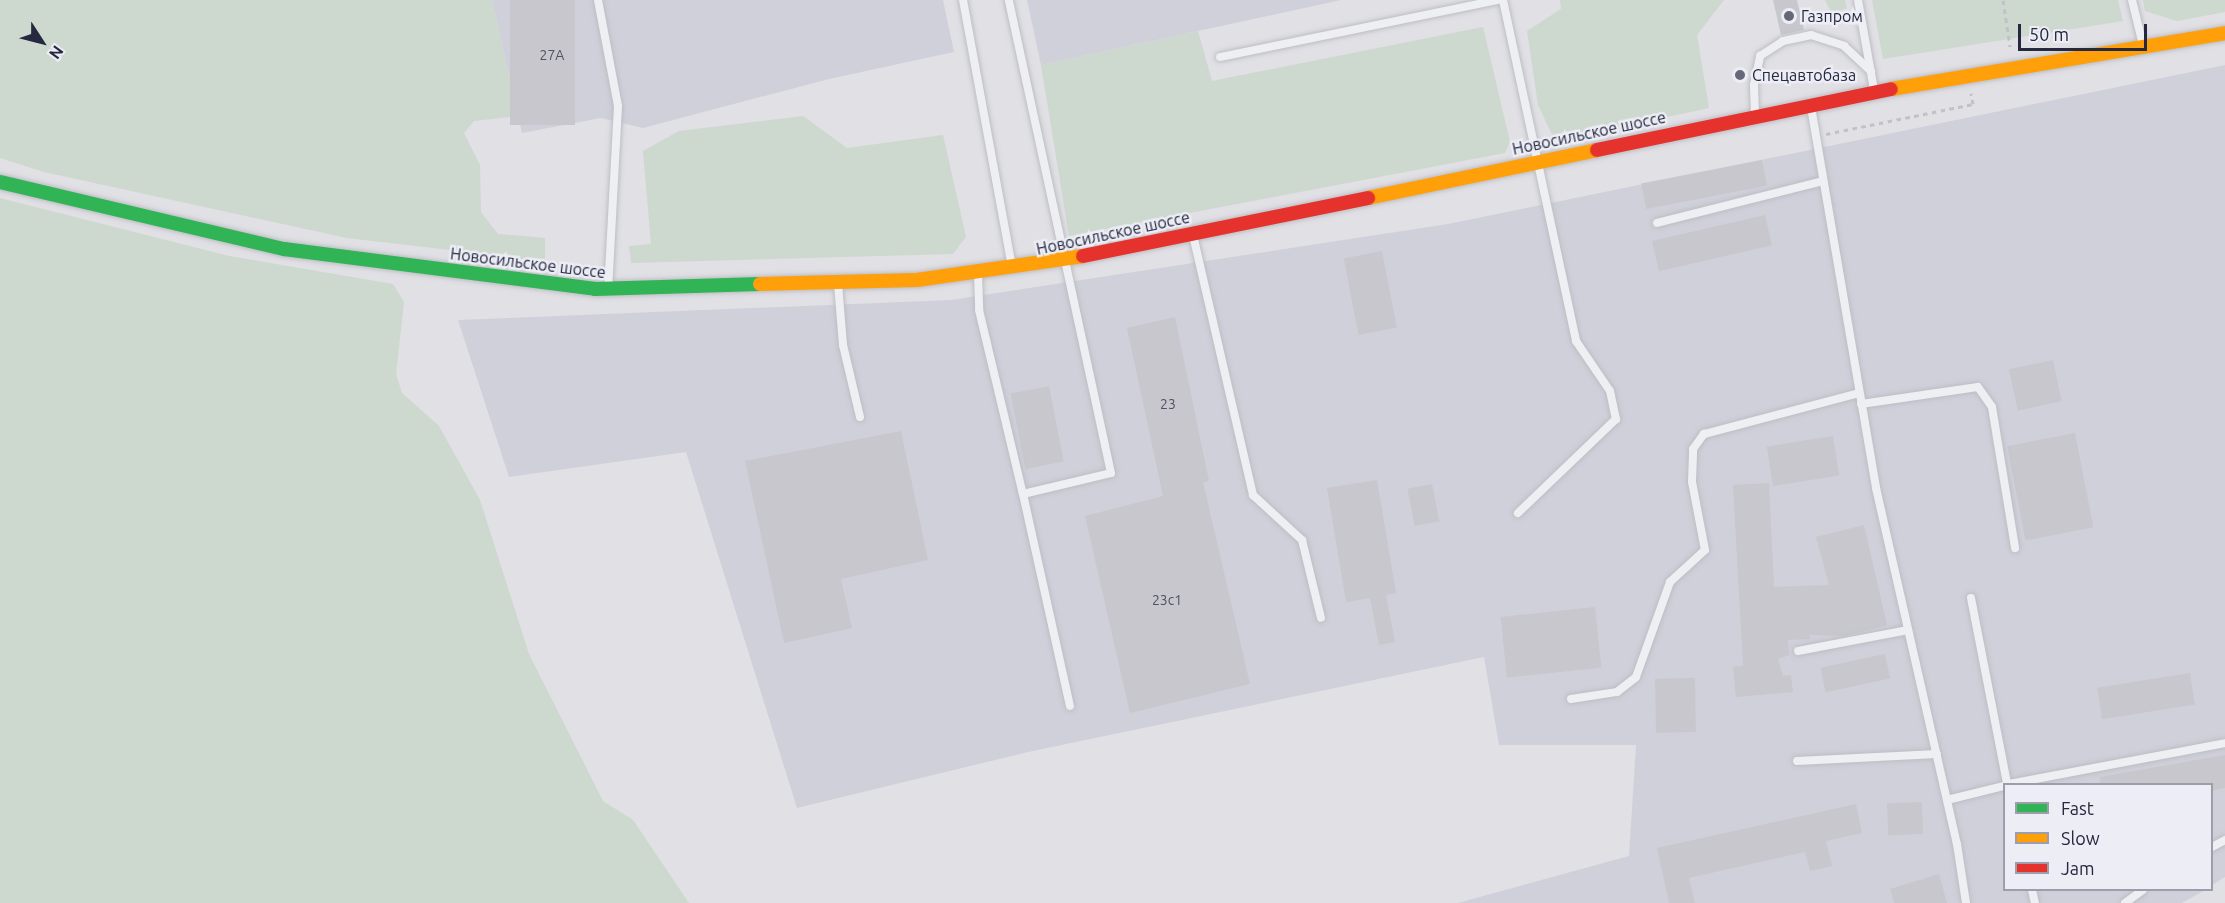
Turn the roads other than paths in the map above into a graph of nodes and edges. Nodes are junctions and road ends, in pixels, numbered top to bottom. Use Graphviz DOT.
graph roads {
  1 [pos="598,0"];
  2 [pos="963,0"];
  3 [pos="1009,0"];
  4 [pos="1498,0"];
  5 [pos="1503,0"];
  6 [pos="1858,0"];
  7 [pos="2132,0"];
  8 [pos="2225,33"];
  9 [pos="2143,46"];
  10 [pos="1220,57"];
  11 [pos="1871,71"];
  12 [pos="1875,93"];
  13 [pos="1810,106"];
  14 [pos="1755,116"];
  15 [pos="1536,161"];
  16 [pos="1823,181"];
  17 [pos="0,182"];
  18 [pos="1657,223"];
  19 [pos="1193,233"];
  20 [pos="1065,260"];
  21 [pos="1013,270"];
  22 [pos="978,274"];
  23 [pos="838,283"];
  24 [pos="608,289"];
  25 [pos="1859,393"];
  26 [pos="1861,404"];
  27 [pos="860,417"];
  28 [pos="1023,494"];
  29 [pos="1518,513"];
  30 [pos="2015,548"];
  31 [pos="1971,598"];
  32 [pos="1321,618"];
  33 [pos="1908,630"];
  34 [pos="1798,651"];
  35 [pos="1571,699"];
  36 [pos="1070,705"];
  37 [pos="2225,743"];
  38 [pos="1937,754"];
  39 [pos="1797,761"];
  40 [pos="2007,783"];
  41 [pos="2017,783"];
  42 [pos="2003,786"];
  43 [pos="1947,800"];
  44 [pos="2142,891"];
  45 [pos="1966,903"];
  46 [pos="2125,903"];
  1 -- 24 [label="lane"];
  2 -- 21 [label="lane"];
  3 -- 20 [label="lane"];
  4 -- 10 [label="lane"];
  5 -- 15 [label="lane"];
  6 -- 11 [label="lane"];
  7 -- 9 [label="lane"];
  8 -- 9 [label="street, Новосильское шоссе"];
  9 -- 12 [label="street, Новосильское шоссе"];
  11 -- 12 [label="lane"];
  11 -- 14 [label="lane"];
  12 -- 13 [label="street, Новосильское шоссе"];
  13 -- 14 [label="street, Новосильское шоссе"];
  13 -- 16 [label="lane"];
  14 -- 15 [label="street, Новосильское шоссе"];
  15 -- 19 [label="street, Новосильское шоссе"];
  15 -- 29 [label="lane"];
  16 -- 18 [label="lane"];
  16 -- 25 [label="lane"];
  17 -- 24 [label="street, Новосильское шоссе"];
  19 -- 20 [label="street, Новосильское шоссе"];
  19 -- 32 [label="lane"];
  20 -- 21 [label="street, Новосильское шоссе"];
  20 -- 28 [label="lane"];
  21 -- 22 [label="street, Новосильское шоссе"];
  22 -- 23 [label="street, Новосильское шоссе"];
  22 -- 28 [label="lane"];
  23 -- 24 [label="street, Новосильское шоссе"];
  23 -- 27 [label="lane"];
  25 -- 26 [label="lane"];
  25 -- 35 [label="lane"];
  26 -- 30 [label="lane"];
  26 -- 33 [label="lane"];
  28 -- 36 [label="lane"];
  31 -- 40 [label="lane"];
  33 -- 34 [label="lane"];
  33 -- 38 [label="lane"];
  37 -- 41 [label="lane"];
  38 -- 39 [label="lane"];
  38 -- 43 [label="lane"];
  42 -- 43 [label="lane"];
  43 -- 45 [label="lane"];
  44 -- 46 [label="lane"];
}
